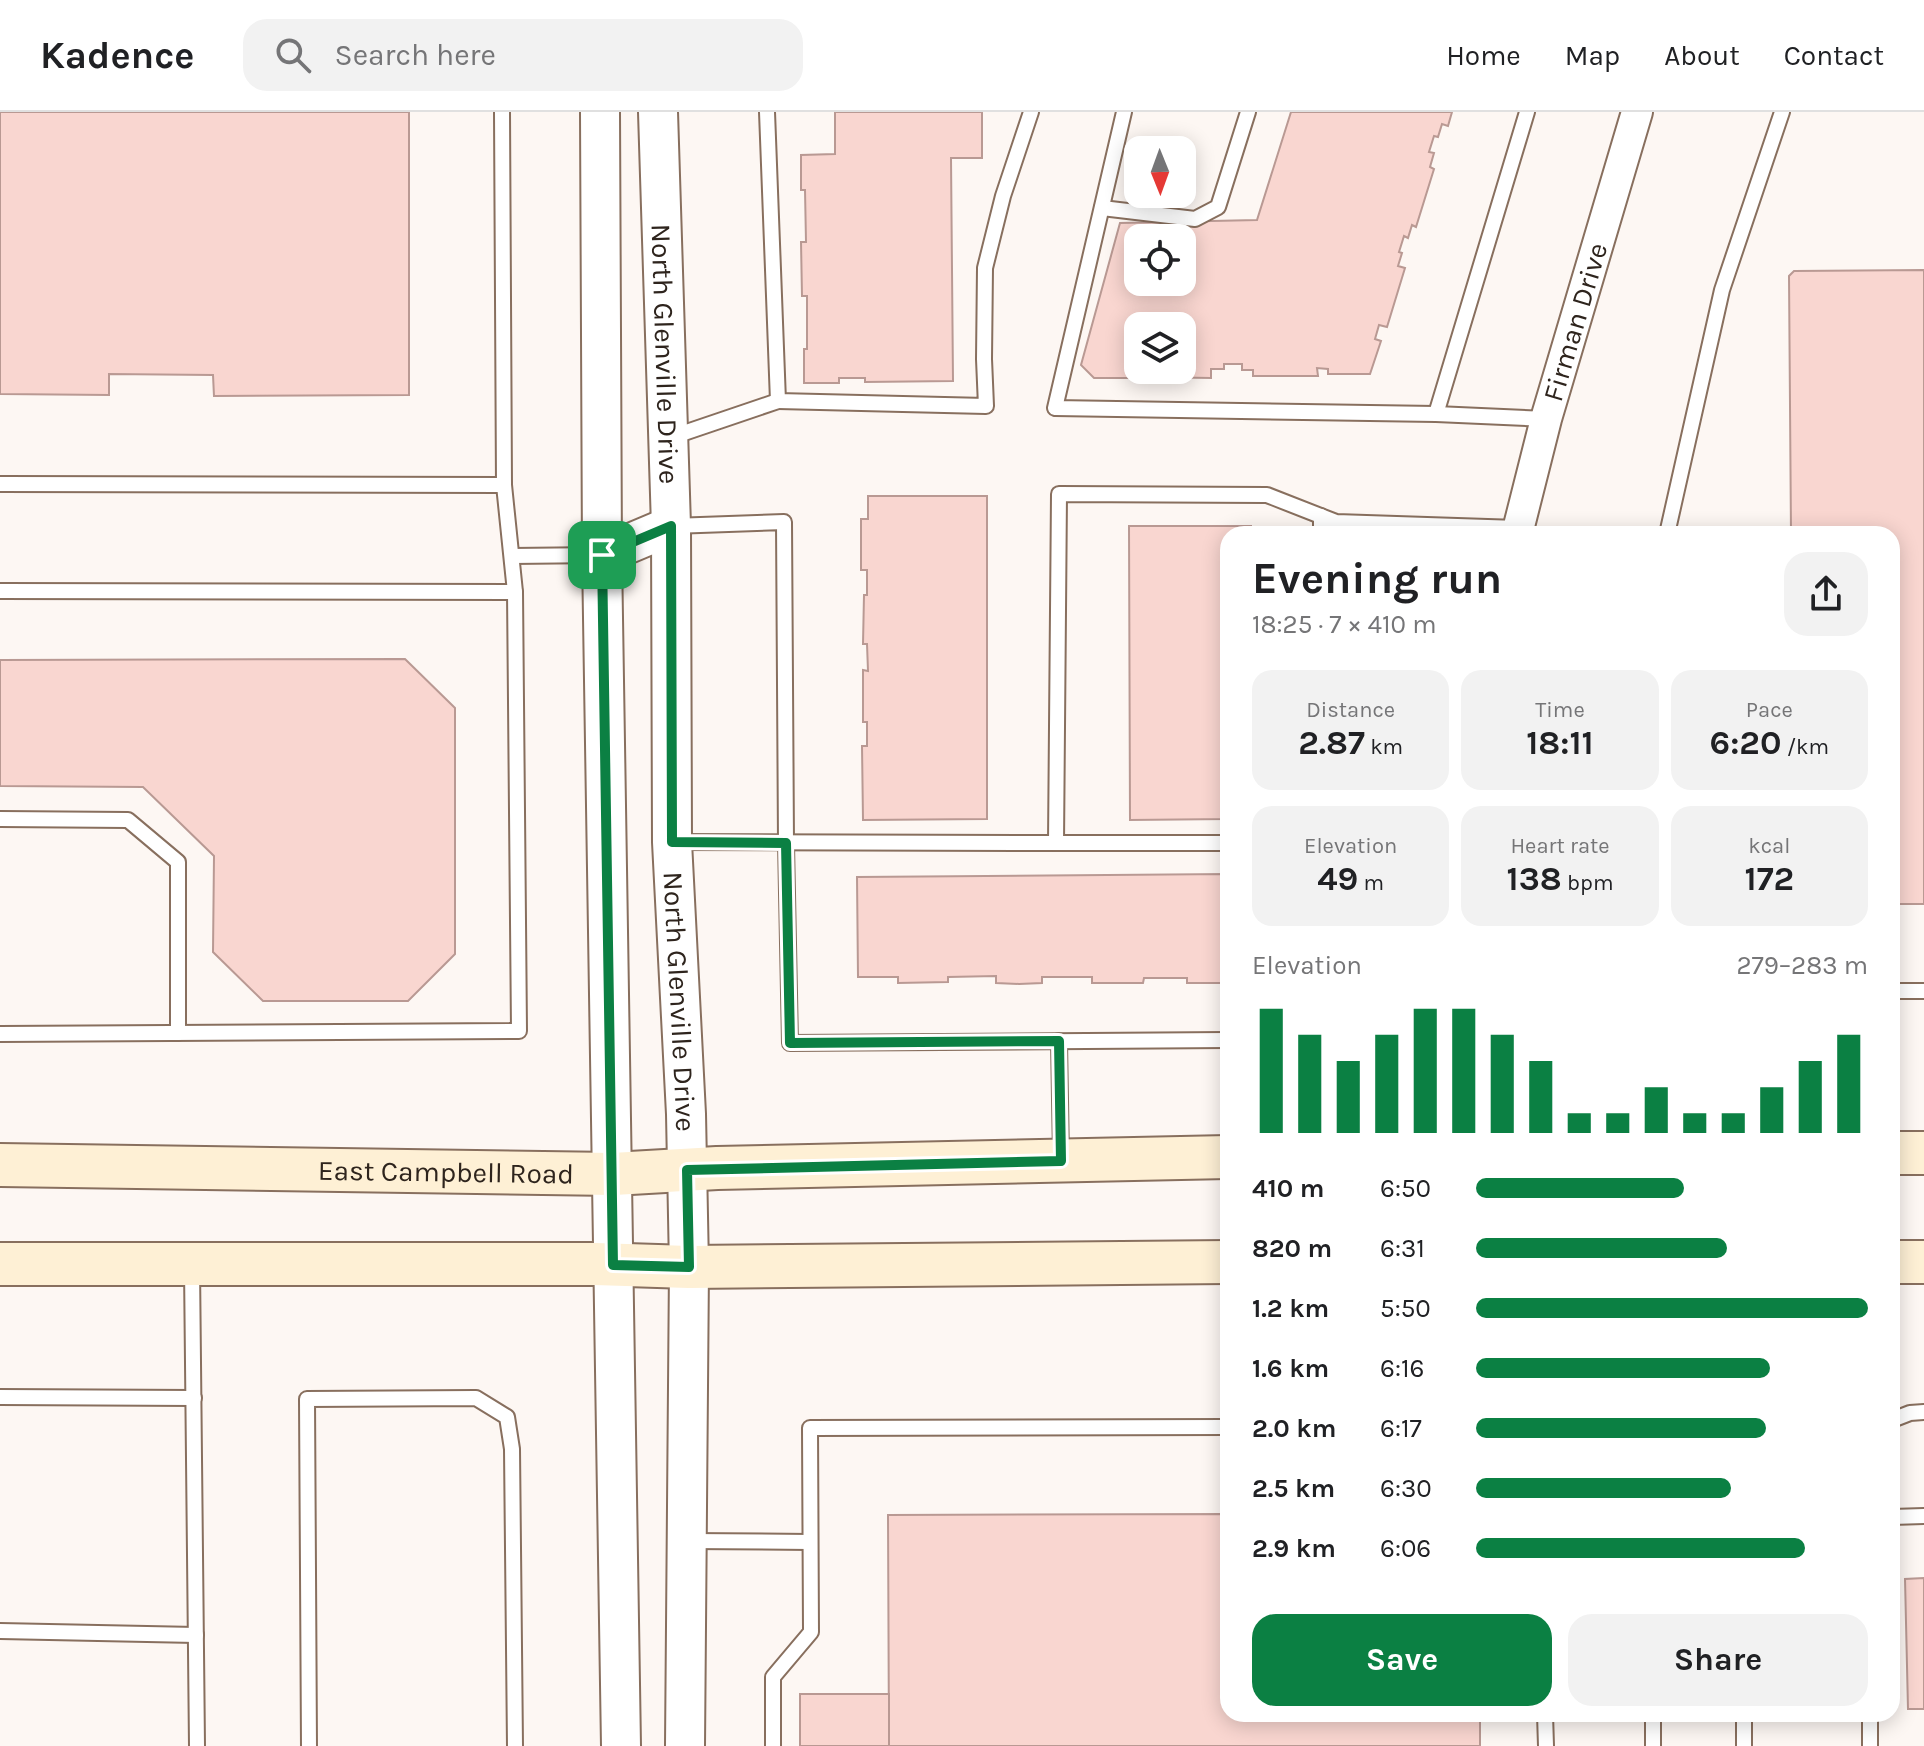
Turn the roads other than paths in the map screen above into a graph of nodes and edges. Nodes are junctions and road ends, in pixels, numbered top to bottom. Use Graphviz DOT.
graph roads {
  1 [pos="502,112"];
  2 [pos="600,112"];
  3 [pos="658,112"];
  4 [pos="767,112"];
  5 [pos="1031,112"];
  6 [pos="1124,112"];
  7 [pos="1248,112"];
  8 [pos="1527,112"];
  9 [pos="1637,112"];
  10 [pos="1782,112"];
  11 [pos="1102,208"];
  12 [pos="778,401"];
  13 [pos="1436,414"];
  14 [pos="1546,419"];
  15 [pos="668,438"];
  16 [pos="0,484"];
  17 [pos="504,485"];
  18 [pos="1321,516"];
  19 [pos="671,526"];
  20 [pos="1321,526"];
  21 [pos="1416,526"];
  22 [pos="1518,526"];
  23 [pos="1669,526"];
  24 [pos="602,555"];
  25 [pos="512,556"];
  26 [pos="0,591"];
  27 [pos="515,592"];
  28 [pos="0,819"];
  29 [pos="672,842"];
  30 [pos="786,843"];
  31 [pos="1056,843"];
  32 [pos="1220,843"];
  33 [pos="1900,991"];
  34 [pos="1924,991"];
  35 [pos="178,1033"];
  36 [pos="0,1034"];
  37 [pos="1220,1040"];
  38 [pos="1059,1041"];
  39 [pos="1900,1153"];
  40 [pos="1924,1153"];
  41 [pos="1220,1157"];
  42 [pos="1061,1161"];
  43 [pos="0,1165"];
  44 [pos="687,1170"];
  45 [pos="613,1174"];
  46 [pos="1220,1262"];
  47 [pos="1900,1262"];
  48 [pos="1924,1262"];
  49 [pos="192,1263"];
  50 [pos="0,1264"];
  51 [pos="613,1265"];
  52 [pos="689,1267"];
  53 [pos="0,1397"];
  54 [pos="194,1398"];
  55 [pos="1924,1412"];
  56 [pos="1900,1417"];
  57 [pos="1220,1427"];
  58 [pos="1924,1516"];
  59 [pos="1900,1517"];
  60 [pos="688,1541"];
  61 [pos="810,1542"];
  62 [pos="0,1631"];
  63 [pos="196,1635"];
  64 [pos="1545,1722"];
  65 [pos="1653,1722"];
  66 [pos="1744,1722"];
  67 [pos="1870,1722"];
  68 [pos="197,1746"];
  69 [pos="309,1746"];
  70 [pos="515,1746"];
  71 [pos="621,1746"];
  72 [pos="685,1746"];
  73 [pos="773,1746"];
  74 [pos="1546,1746"];
  75 [pos="1653,1746"];
  76 [pos="1744,1746"];
  77 [pos="1870,1746"];
  1 -- 17 [label="lane"];
  2 -- 24 [label="street"];
  3 -- 15 [label="street, North Glenville Drive"];
  4 -- 12 [label="lane"];
  5 -- 12 [label="lane"];
  6 -- 11 [label="lane"];
  7 -- 11 [label="lane"];
  8 -- 13 [label="lane"];
  9 -- 14 [label="street, Firman Drive"];
  10 -- 23 [label="lane"];
  11 -- 13 [label="lane"];
  12 -- 15 [label="lane"];
  13 -- 14 [label="lane"];
  14 -- 22 [label="street, Firman Drive"];
  15 -- 19 [label="street, North Glenville Drive"];
  16 -- 17 [label="lane"];
  17 -- 25 [label="lane"];
  18 -- 20 [label="lane"];
  18 -- 21 [label="lane"];
  18 -- 31 [label="lane"];
  19 -- 24 [label="street"];
  19 -- 29 [label="street, North Glenville Drive"];
  19 -- 30 [label="lane"];
  24 -- 25 [label="lane"];
  24 -- 45 [label="street"];
  25 -- 27 [label="lane"];
  26 -- 27 [label="lane"];
  27 -- 35 [label="lane"];
  28 -- 35 [label="lane"];
  29 -- 30 [label="lane"];
  29 -- 44 [label="street, North Glenville Drive"];
  30 -- 31 [label="lane"];
  30 -- 38 [label="lane"];
  31 -- 32 [label="lane"];
  33 -- 34 [label="lane"];
  35 -- 36 [label="lane"];
  37 -- 38 [label="lane"];
  38 -- 42 [label="lane"];
  39 -- 40 [label="main road"];
  41 -- 42 [label="main road, East Campbell Road"];
  42 -- 44 [label="main road, East Campbell Road"];
  43 -- 45 [label="main road, East Campbell Road"];
  44 -- 45 [label="main road, East Campbell Road"];
  44 -- 52 [label="street, North Glenville Drive"];
  45 -- 51 [label="street"];
  46 -- 52 [label="main road"];
  47 -- 48 [label="main road"];
  49 -- 50 [label="main road"];
  49 -- 51 [label="main road"];
  49 -- 54 [label="lane"];
  51 -- 52 [label="main road"];
  51 -- 71 [label="street"];
  52 -- 60 [label="street, North Glenville Drive"];
  53 -- 54 [label="lane"];
  54 -- 63 [label="lane"];
  55 -- 56 [label="lane"];
  57 -- 61 [label="lane"];
  58 -- 59 [label="lane"];
  60 -- 61 [label="lane"];
  60 -- 72 [label="street, North Glenville Drive"];
  61 -- 73 [label="lane"];
  62 -- 63 [label="lane"];
  63 -- 68 [label="lane"];
  64 -- 74 [label="lane"];
  65 -- 75 [label="lane"];
  66 -- 76 [label="lane"];
  67 -- 77 [label="lane"];
  69 -- 70 [label="lane"];
}
